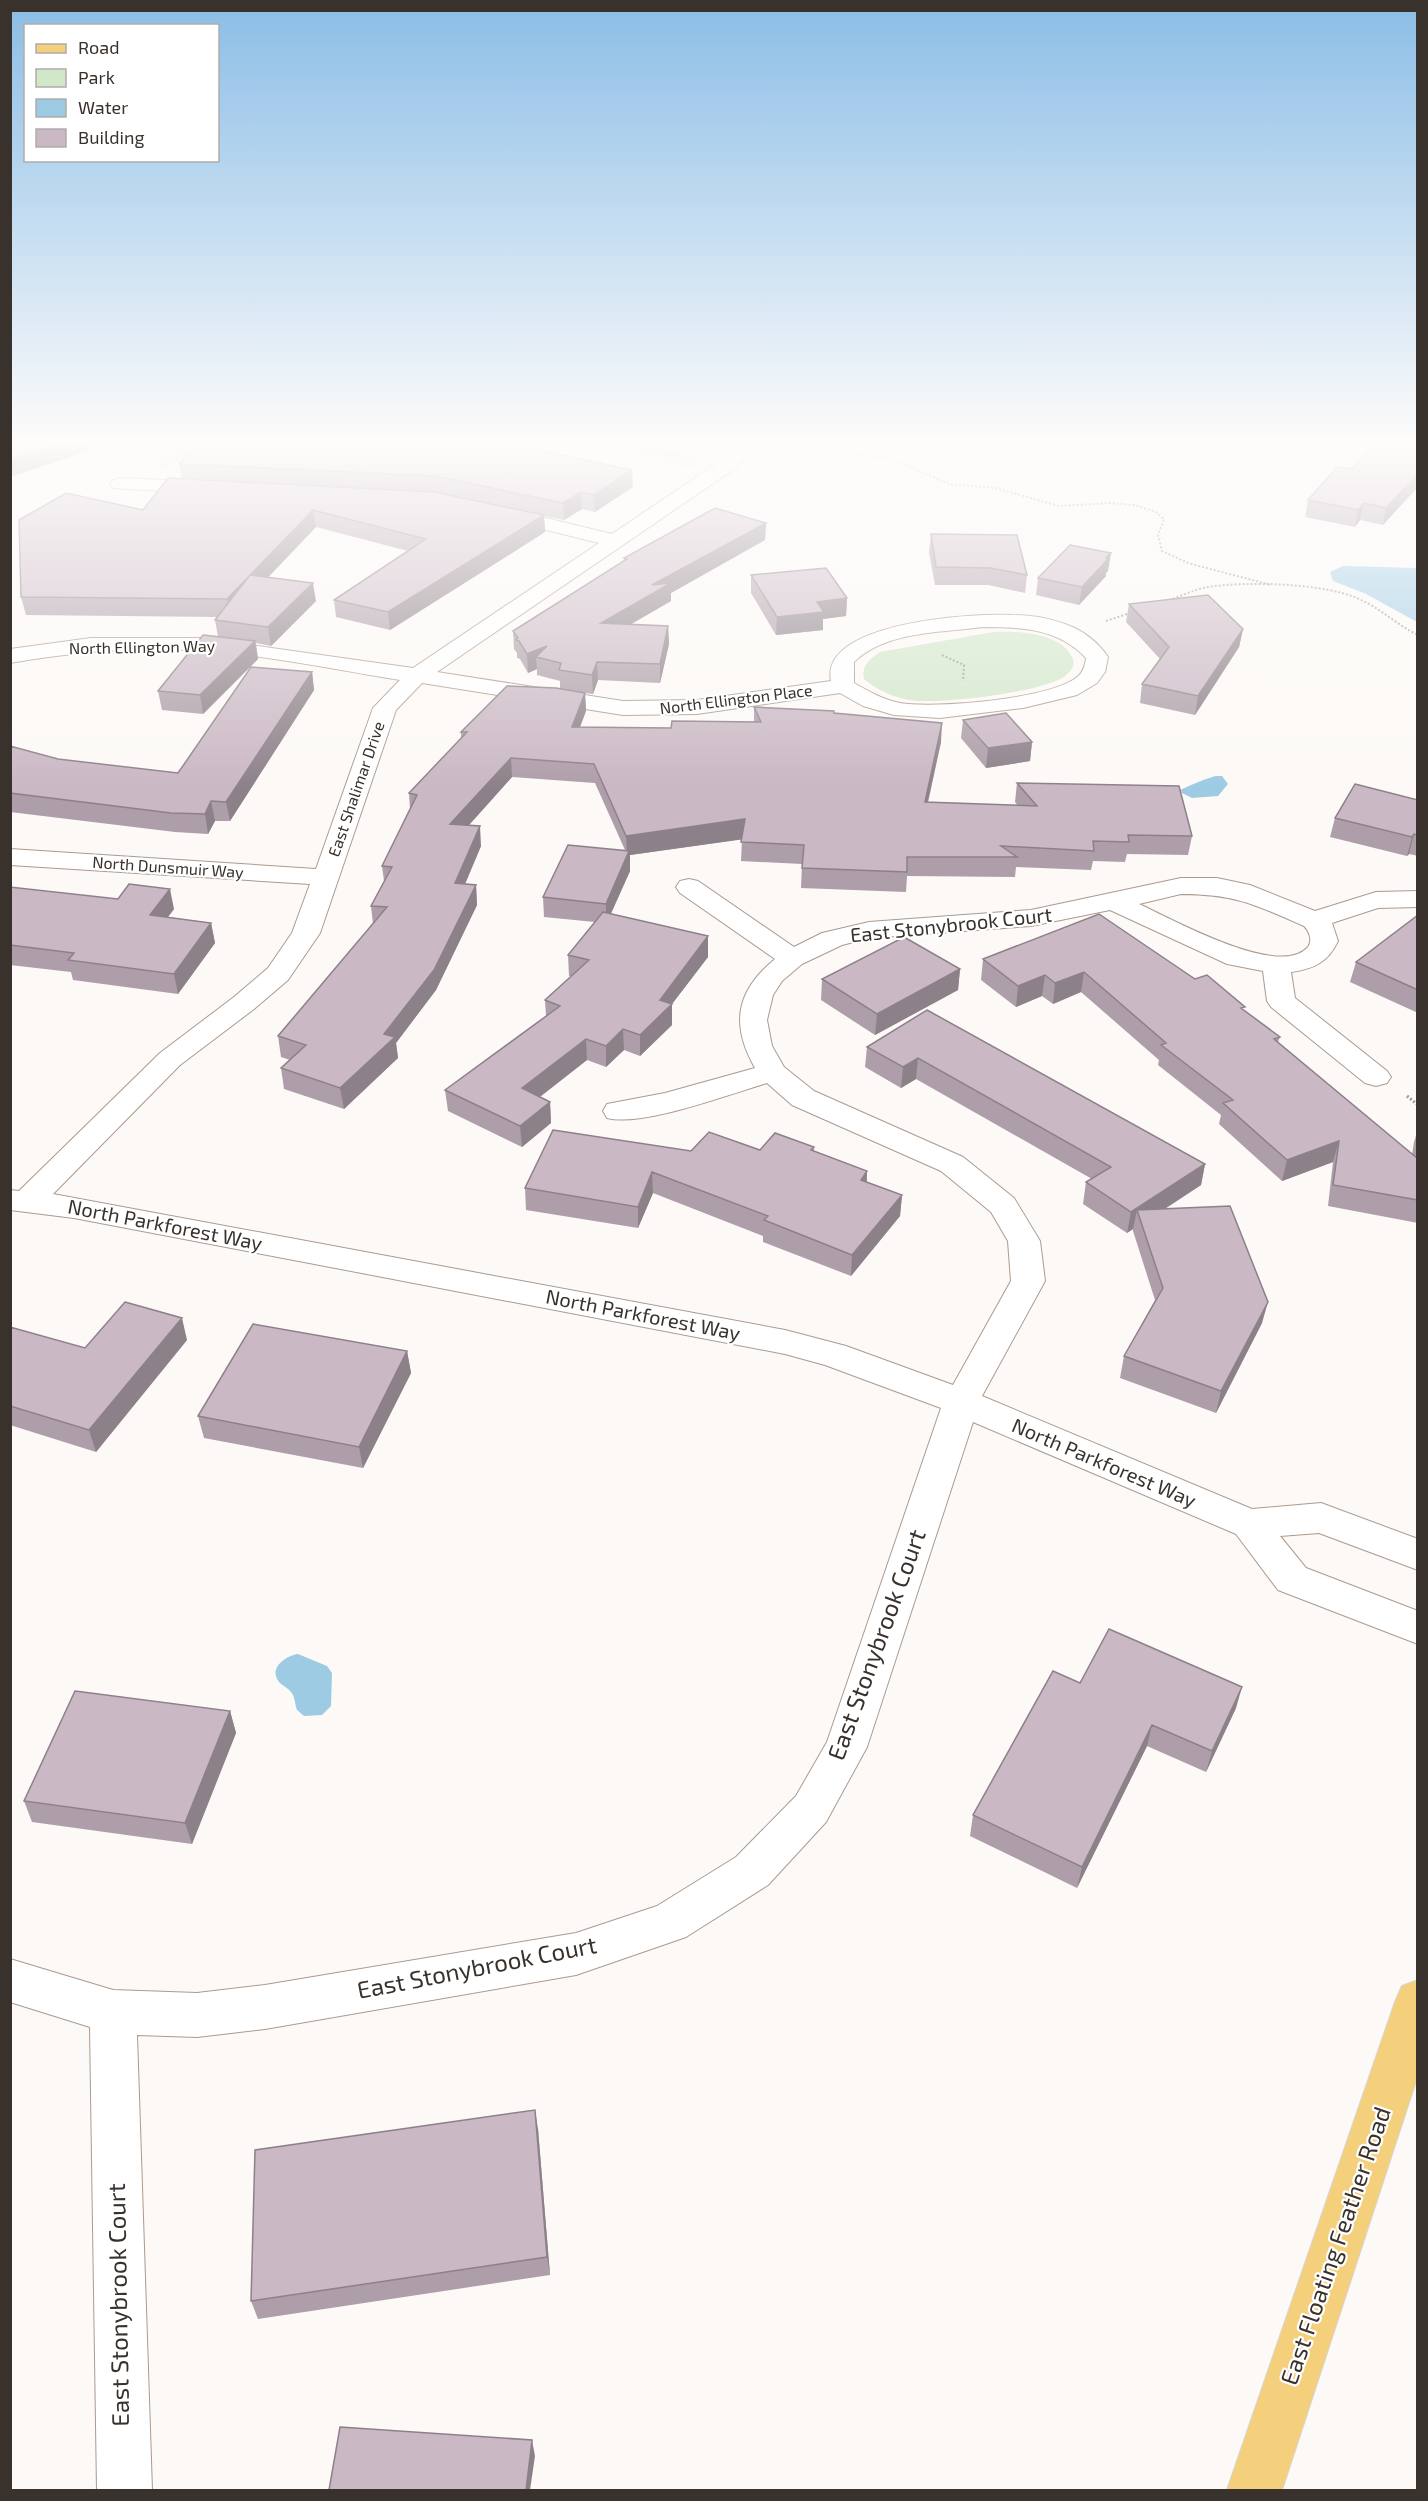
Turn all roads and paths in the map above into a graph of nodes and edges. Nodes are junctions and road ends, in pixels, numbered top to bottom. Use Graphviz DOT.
graph roads {
  1 [pos="591,557"];
  2 [pos="1176,557"];
  3 [pos="1271,585"];
  4 [pos="1167,601"];
  5 [pos="1133,612"];
  6 [pos="1099,623"];
  7 [pos="1418,635"];
  8 [pos="940,653"];
  9 [pos="10,656"];
  10 [pos="415,677"];
  11 [pos="843,686"];
  12 [pos="962,691"];
  13 [pos="10,857"];
  14 [pos="325,878"];
  15 [pos="689,887"];
  16 [pos="1418,899"];
  17 [pos="1113,902"];
  18 [pos="1314,920"];
  19 [pos="792,958"];
  20 [pos="1276,965"];
  21 [pos="772,1072"];
  22 [pos="1376,1077"];
  23 [pos="1407,1096"];
  24 [pos="1418,1105"];
  25 [pos="618,1111"];
  26 [pos="19,1200"];
  27 [pos="961,1402"];
  28 [pos="1249,1524"];
  29 [pos="1418,1555"];
  30 [pos="1418,1628"];
  31 [pos="10,1980"];
  32 [pos="1418,2002"];
  33 [pos="113,2012"];
  34 [pos="123,2490"];
  35 [pos="1254,2490"];
  1 -- 10 [label="street, East Shalimar Drive"];
  2 -- 3 [label="path"];
  3 -- 4 [label="path"];
  3 -- 7 [label="path"];
  5 -- 6 [label="path"];
  8 -- 12 [label="path"];
  9 -- 10 [label="street, North Ellington Way"];
  10 -- 11 [label="street, North Ellington Place"];
  10 -- 14 [label="street, East Shalimar Drive"];
  11 -- 11 [label="street"];
  13 -- 14 [label="street, North Dunsmuir Way"];
  14 -- 26 [label="street, East Shalimar Drive"];
  15 -- 19 [label="street"];
  16 -- 18 [label="street"];
  17 -- 18 [label="street, East Stonybrook Court"];
  17 -- 19 [label="street, East Stonybrook Court"];
  17 -- 20 [label="street"];
  18 -- 20 [label="street"];
  19 -- 21 [label="street, East Stonybrook Court"];
  20 -- 22 [label="street"];
  21 -- 25 [label="street"];
  21 -- 27 [label="street, East Stonybrook Court"];
  23 -- 24 [label="path"];
  26 -- 27 [label="street, North Parkforest Way"];
  27 -- 28 [label="street, North Parkforest Way"];
  27 -- 33 [label="street, East Stonybrook Court"];
  28 -- 29 [label="street, North Parkforest Way"];
  28 -- 30 [label="street, North Parkforest Way"];
  31 -- 33 [label="street, East Stonybrook Court"];
  32 -- 35 [label="main road, East Floating Feather Road"];
  33 -- 34 [label="street, East Stonybrook Court"];
}
